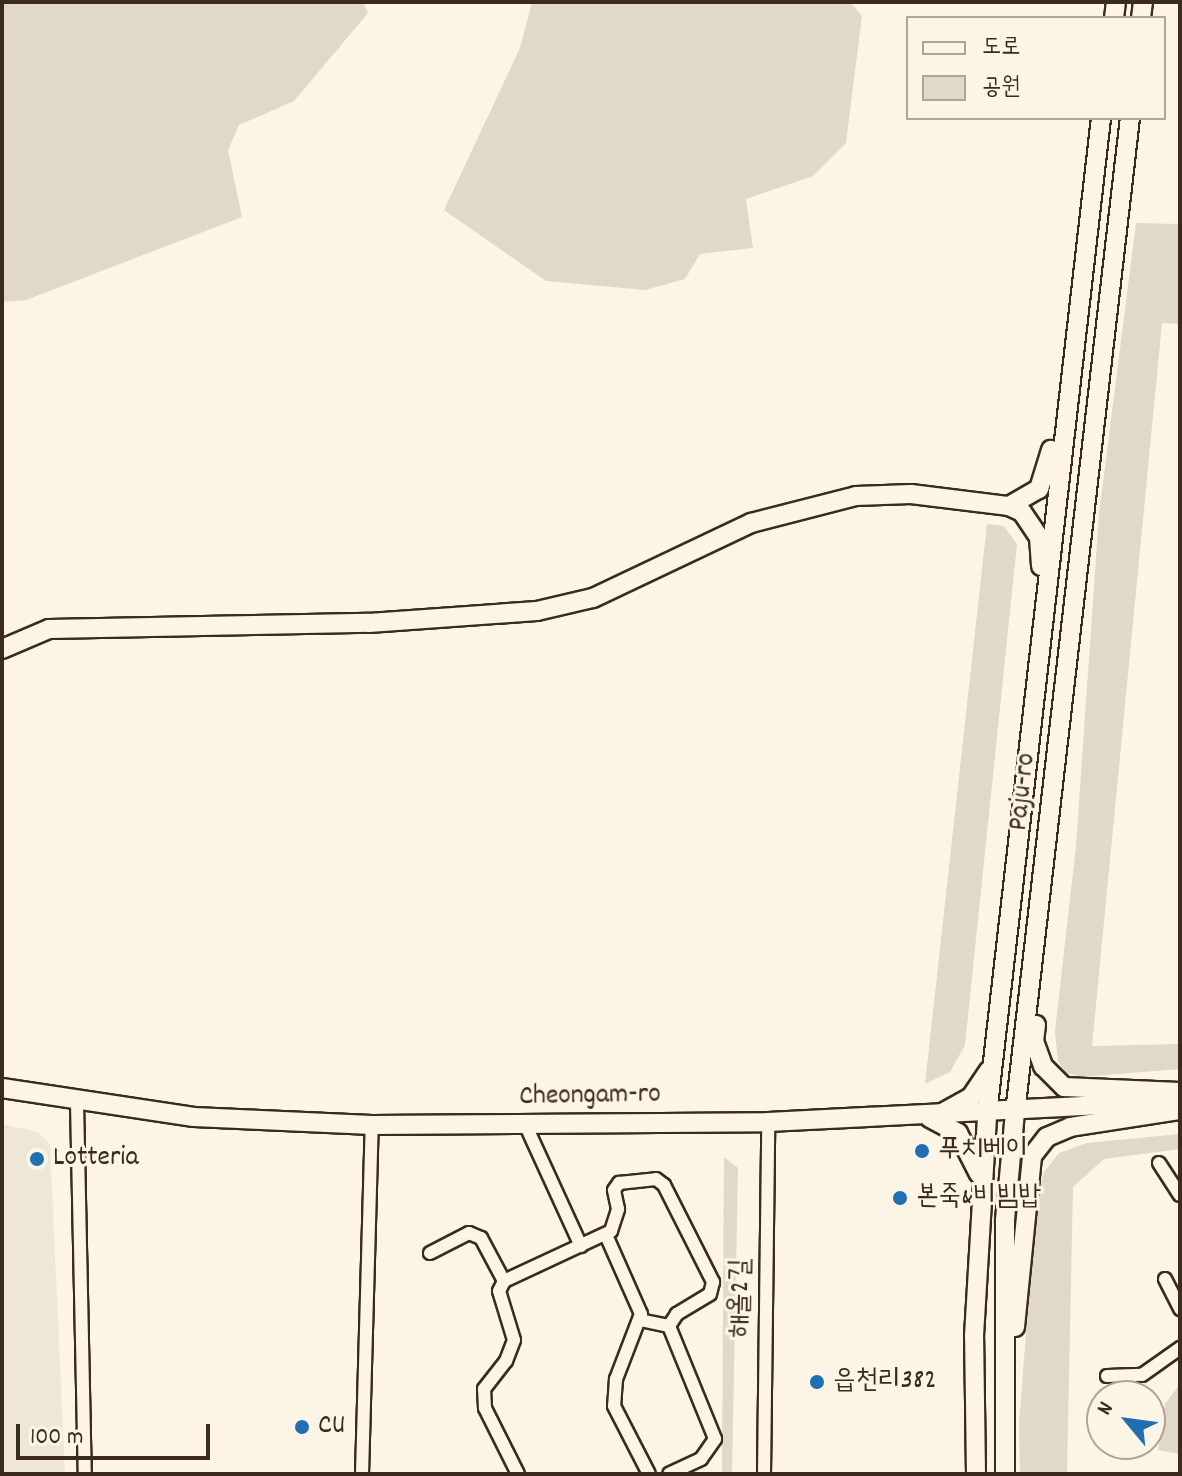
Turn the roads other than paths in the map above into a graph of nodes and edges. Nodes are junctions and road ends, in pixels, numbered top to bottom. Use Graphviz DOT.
graph roads {
  1 [pos="1101,120"];
  2 [pos="1130,120"];
  3 [pos="1071,371"];
  4 [pos="1009,506"];
  5 [pos="1046,607"];
  6 [pos="2,649"];
  7 [pos="1047,841"];
  8 [pos="996,1047"];
  9 [pos="2,1088"];
  10 [pos="1180,1092"];
  11 [pos="1180,1101"];
  12 [pos="77,1102"];
  13 [pos="1180,1110"];
  14 [pos="1015,1113"];
  15 [pos="987,1114"];
  16 [pos="928,1117"];
  17 [pos="768,1122"];
  18 [pos="372,1125"];
  19 [pos="526,1126"];
  20 [pos="1159,1163"];
  21 [pos="983,1193"];
  22 [pos="1180,1195"];
  23 [pos="606,1235"];
  24 [pos="581,1246"];
  25 [pos="430,1253"];
  26 [pos="1165,1279"];
  27 [pos="504,1281"];
  28 [pos="1180,1309"];
  29 [pos="640,1320"];
  30 [pos="669,1326"];
  31 [pos="1180,1348"];
  32 [pos="1107,1376"];
  33 [pos="1003,1389"];
  34 [pos="85,1474"];
  35 [pos="362,1474"];
  36 [pos="518,1474"];
  37 [pos="649,1474"];
  38 [pos="669,1474"];
  39 [pos="764,1474"];
  40 [pos="976,1474"];
  41 [pos="1005,1474"];
  1 -- 3 [label="main road, Paju-ro"];
  2 -- 7 [label="main road, Paju-ro"];
  3 -- 4 [label="main road"];
  3 -- 5 [label="main road, Paju-ro"];
  4 -- 5 [label="main road"];
  4 -- 6 [label="main road"];
  5 -- 8 [label="main road, Paju-ro"];
  7 -- 10 [label="main road"];
  7 -- 14 [label="main road, Paju-ro"];
  8 -- 15 [label="main road, Paju-ro"];
  8 -- 16 [label="main road"];
  9 -- 12 [label="main road, Cheongam-ro"];
  11 -- 14 [label="main road, Cheongam-ro"];
  12 -- 18 [label="main road, Cheongam-ro"];
  12 -- 34 [label="street"];
  13 -- 33 [label="main road"];
  14 -- 15 [label="main road, Cheongam-ro"];
  14 -- 33 [label="main road, Paju-ro"];
  15 -- 16 [label="main road, Cheongam-ro"];
  15 -- 21 [label="main road, Paju-ro"];
  16 -- 17 [label="main road, Cheongam-ro"];
  16 -- 21 [label="main road"];
  17 -- 19 [label="main road, Cheongam-ro"];
  17 -- 39 [label="street, 해올2길"];
  18 -- 19 [label="main road, Cheongam-ro"];
  18 -- 35 [label="street"];
  19 -- 24 [label="street"];
  20 -- 22 [label="street"];
  21 -- 40 [label="main road, Paju-ro"];
  23 -- 24 [label="street"];
  23 -- 29 [label="street"];
  23 -- 30 [label="street"];
  24 -- 27 [label="street"];
  25 -- 27 [label="street"];
  26 -- 28 [label="street"];
  27 -- 36 [label="street"];
  29 -- 30 [label="street"];
  29 -- 37 [label="street"];
  30 -- 38 [label="street"];
  31 -- 32 [label="street"];
  33 -- 41 [label="main road, Paju-ro"];
}
